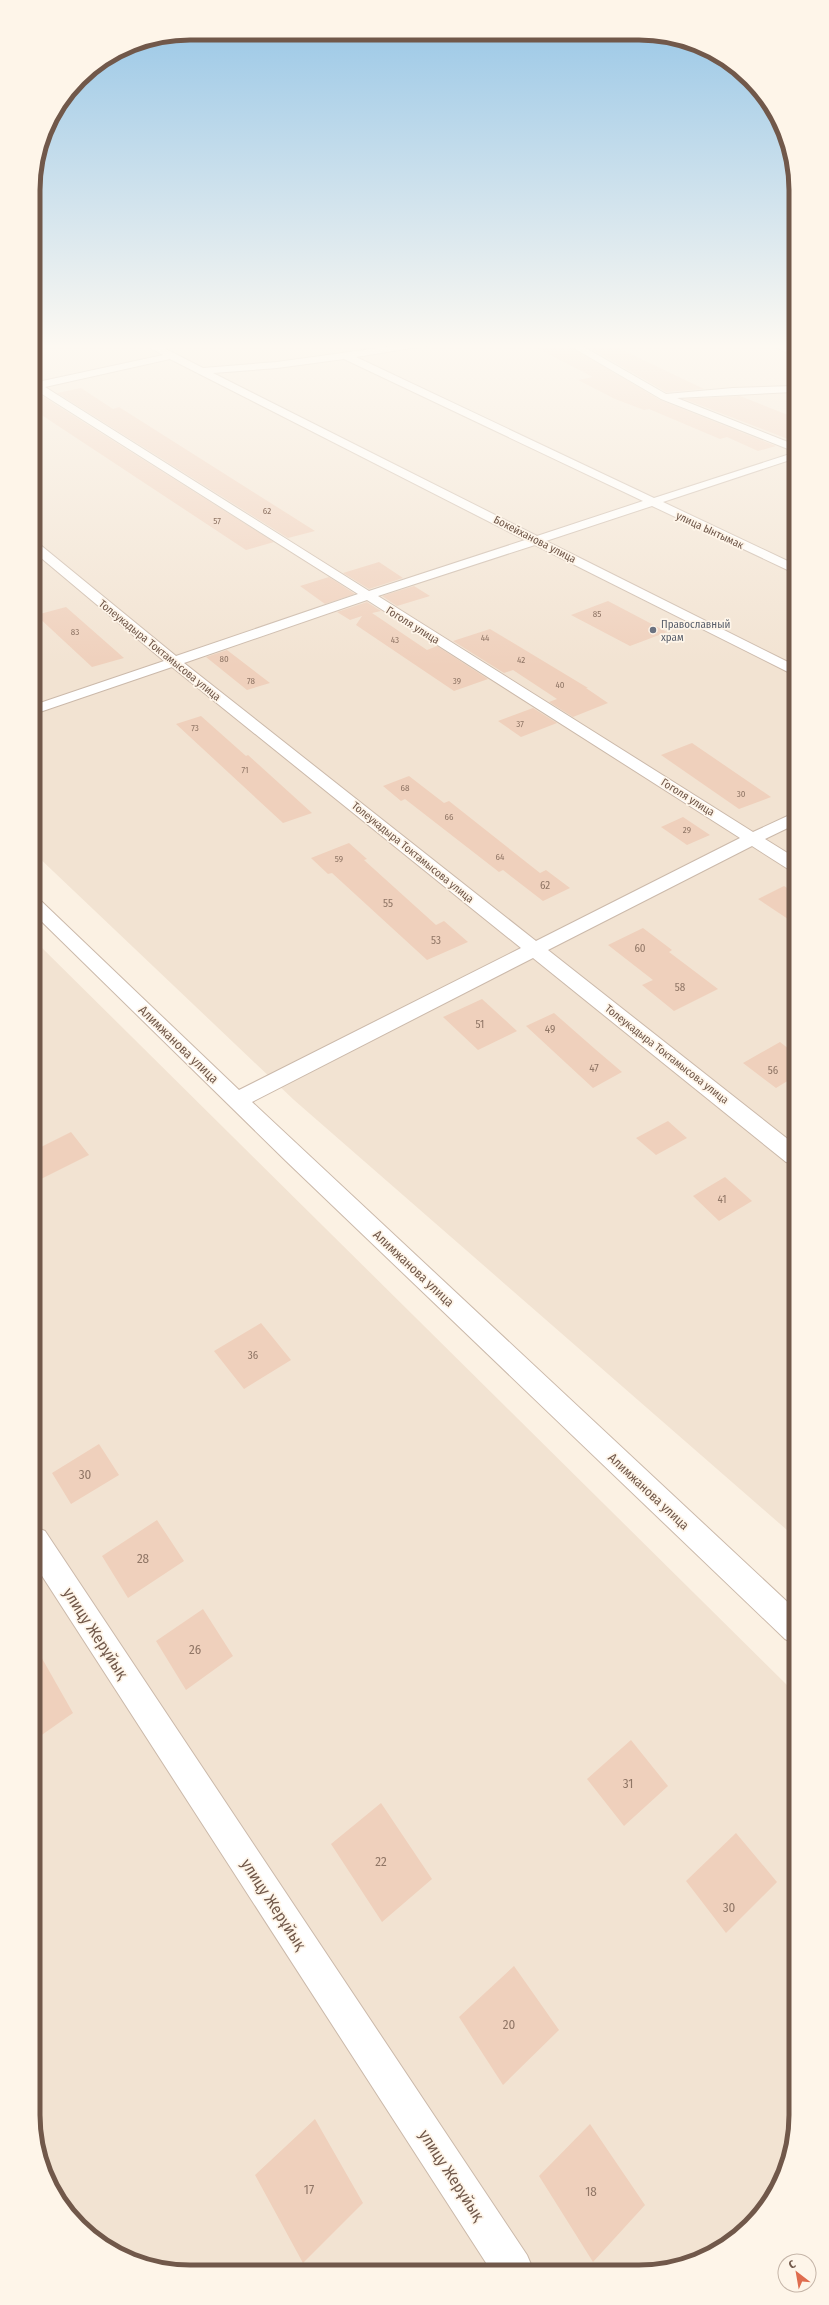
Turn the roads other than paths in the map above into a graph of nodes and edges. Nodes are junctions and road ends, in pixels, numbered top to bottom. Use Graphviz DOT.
graph roads {
  1 [pos="138,451"];
  2 [pos="359,451"];
  3 [pos="543,451"];
  4 [pos="789,457"];
  5 [pos="650,502"];
  6 [pos="536,540"];
  7 [pos="40,551"];
  8 [pos="789,567"];
  9 [pos="366,596"];
  10 [pos="173,661"];
  11 [pos="789,668"];
  12 [pos="40,708"];
  13 [pos="789,820"];
  14 [pos="753,838"];
  15 [pos="789,862"];
  16 [pos="40,910"];
  17 [pos="535,949"];
  18 [pos="237,1100"];
  19 [pos="789,1152"];
  20 [pos="40,1548"];
  21 [pos="789,1623"];
  22 [pos="510,2265"];
  1 -- 9 [label="street, Гоголя улица"];
  2 -- 6 [label="street, Бокейханова улица"];
  3 -- 5 [label="street, улица Ынтымак"];
  4 -- 5 [label="street"];
  5 -- 6 [label="street"];
  5 -- 8 [label="street, улица Ынтымак"];
  6 -- 9 [label="street"];
  6 -- 11 [label="street, Бокейханова улица"];
  7 -- 10 [label="street, Толеукадыра Токтамысова улица"];
  9 -- 10 [label="street"];
  9 -- 14 [label="street, Гоголя улица"];
  10 -- 12 [label="street"];
  10 -- 17 [label="street, Толеукадыра Токтамысова улица"];
  13 -- 14 [label="street"];
  14 -- 15 [label="street, Гоголя улица"];
  14 -- 17 [label="street"];
  16 -- 18 [label="street, Алимжанова улица"];
  17 -- 18 [label="street"];
  17 -- 19 [label="street, Толеукадыра Токтамысова улица"];
  18 -- 21 [label="street, Алимжанова улица"];
  20 -- 22 [label="street, улицу Жерұйық"];
}
